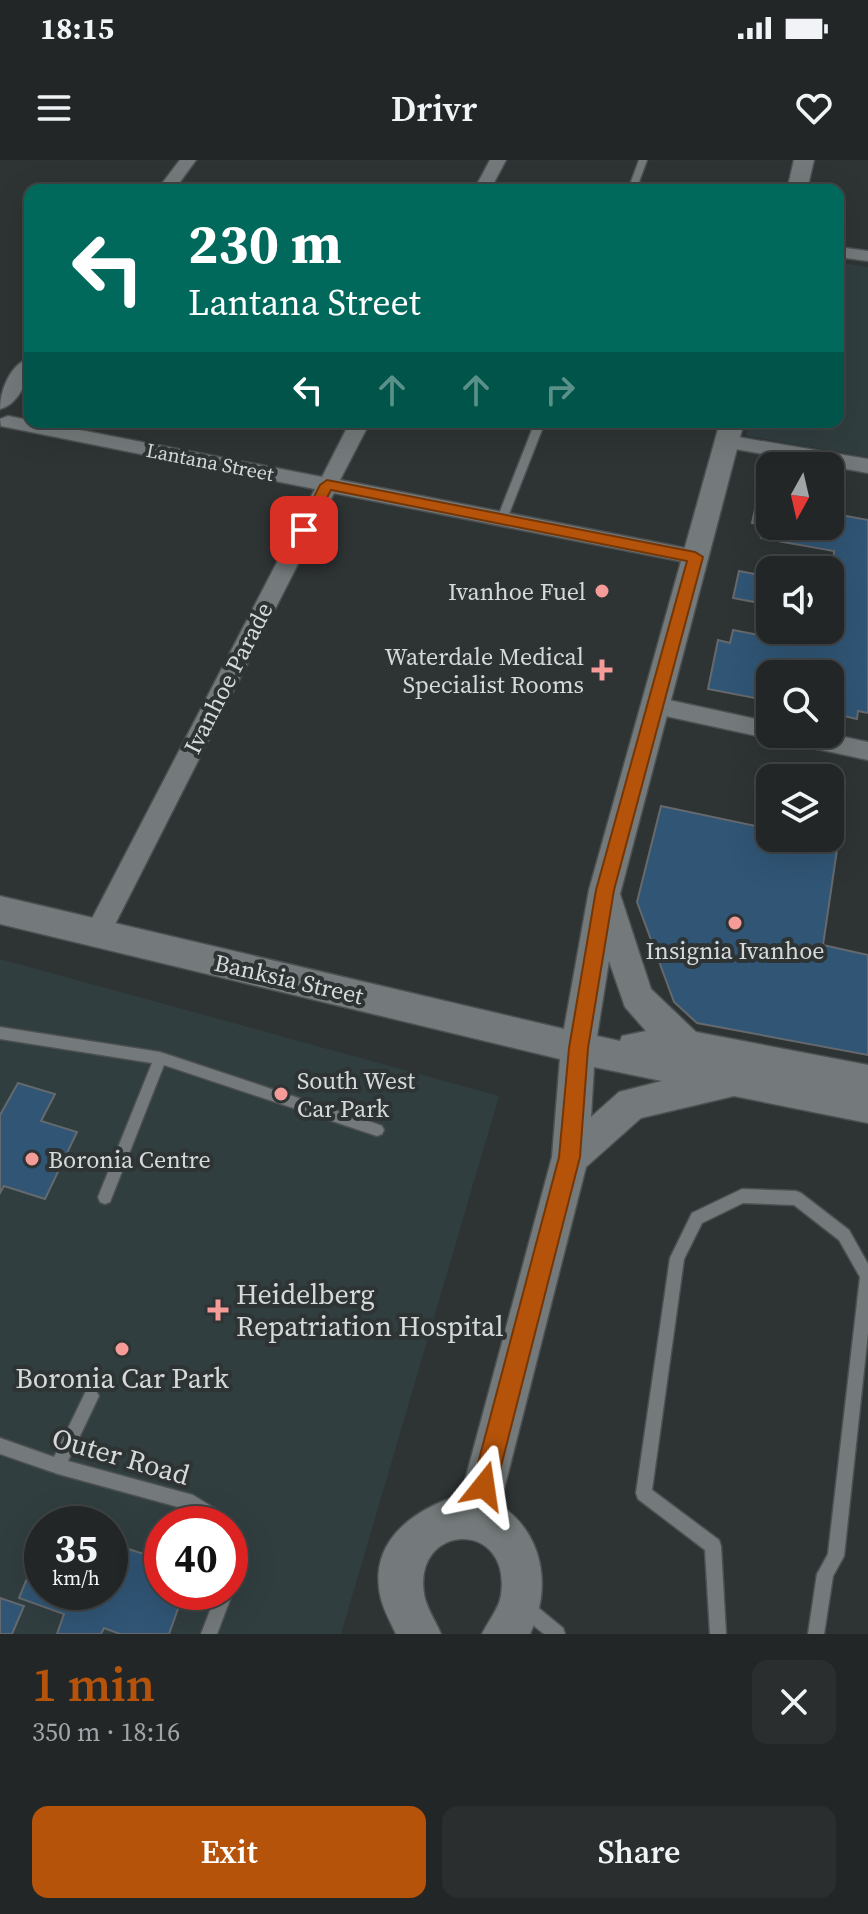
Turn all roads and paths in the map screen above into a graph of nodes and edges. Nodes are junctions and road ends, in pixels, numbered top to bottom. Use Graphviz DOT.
graph roads {
  1 [pos="188,160"];
  2 [pos="498,160"];
  3 [pos="643,160"];
  4 [pos="804,160"];
  5 [pos="170,184"];
  6 [pos="485,184"];
  7 [pos="634,184"];
  8 [pos="798,184"];
  9 [pos="844,253"];
  10 [pos="868,256"];
  11 [pos="24,375"];
  12 [pos="2,415"];
  13 [pos="24,420"];
  14 [pos="62,428"];
  15 [pos="357,428"];
  16 [pos="538,428"];
  17 [pos="729,432"];
  18 [pos="868,466"];
  19 [pos="327,485"];
  20 [pos="502,519"];
  21 [pos="695,557"];
  22 [pos="655,706"];
  23 [pos="756,728"];
  24 [pos="844,746"];
  25 [pos="868,751"];
  26 [pos="605,890"];
  27 [pos="0,910"];
  28 [pos="97,934"];
  29 [pos="0,1033"];
  30 [pos="687,1046"];
  31 [pos="578,1048"];
  32 [pos="160,1058"];
  33 [pos="868,1081"];
  34 [pos="733,1082"];
  35 [pos="868,1107"];
  36 [pos="377,1130"];
  37 [pos="570,1157"];
  38 [pos="105,1197"];
  39 [pos="91,1396"];
  40 [pos="0,1446"];
  41 [pos="58,1466"];
  42 [pos="197,1506"];
  43 [pos="476,1516"];
  44 [pos="218,1610"];
  45 [pos="513,1620"];
  46 [pos="209,1634"];
  47 [pos="419,1634"];
  48 [pos="557,1634"];
  49 [pos="718,1634"];
  50 [pos="816,1634"];
  1 -- 5 [label="street"];
  2 -- 6 [label="street"];
  3 -- 7 [label="lane"];
  4 -- 8 [label="street"];
  9 -- 10 [label="street"];
  11 -- 12 [label="street"];
  12 -- 13 [label="street, Lantana Street"];
  14 -- 19 [label="street, Lantana Street"];
  15 -- 19 [label="street, Ivanhoe Parade"];
  16 -- 20 [label="lane"];
  17 -- 18 [label="street"];
  17 -- 21 [label="street"];
  19 -- 20 [label="street, Lantana Street"];
  19 -- 28 [label="street, Ivanhoe Parade"];
  20 -- 21 [label="street, Lantana Street"];
  21 -- 22 [label="street"];
  22 -- 23 [label="street"];
  22 -- 26 [label="street"];
  24 -- 25 [label="street"];
  26 -- 30 [label="street"];
  26 -- 31 [label="street"];
  27 -- 28 [label="street, Banksia Street"];
  28 -- 31 [label="street, Banksia Street"];
  29 -- 32 [label="lane"];
  30 -- 31 [label="street, Banksia Street"];
  30 -- 33 [label="street, Banksia Street"];
  31 -- 34 [label="street, Banksia Street"];
  31 -- 37 [label="street"];
  32 -- 36 [label="lane"];
  32 -- 38 [label="lane"];
  34 -- 35 [label="street, Banksia Street"];
  34 -- 37 [label="street"];
  37 -- 43 [label="street"];
  39 -- 41 [label="lane"];
  40 -- 41 [label="lane, Outer Road"];
  41 -- 42 [label="lane, Outer Road"];
  43 -- 45 [label="street"];
  43 -- 47 [label="street"];
  44 -- 46 [label="lane"];
  45 -- 48 [label="lane"];
  49 -- 50 [label="lane"];
}
